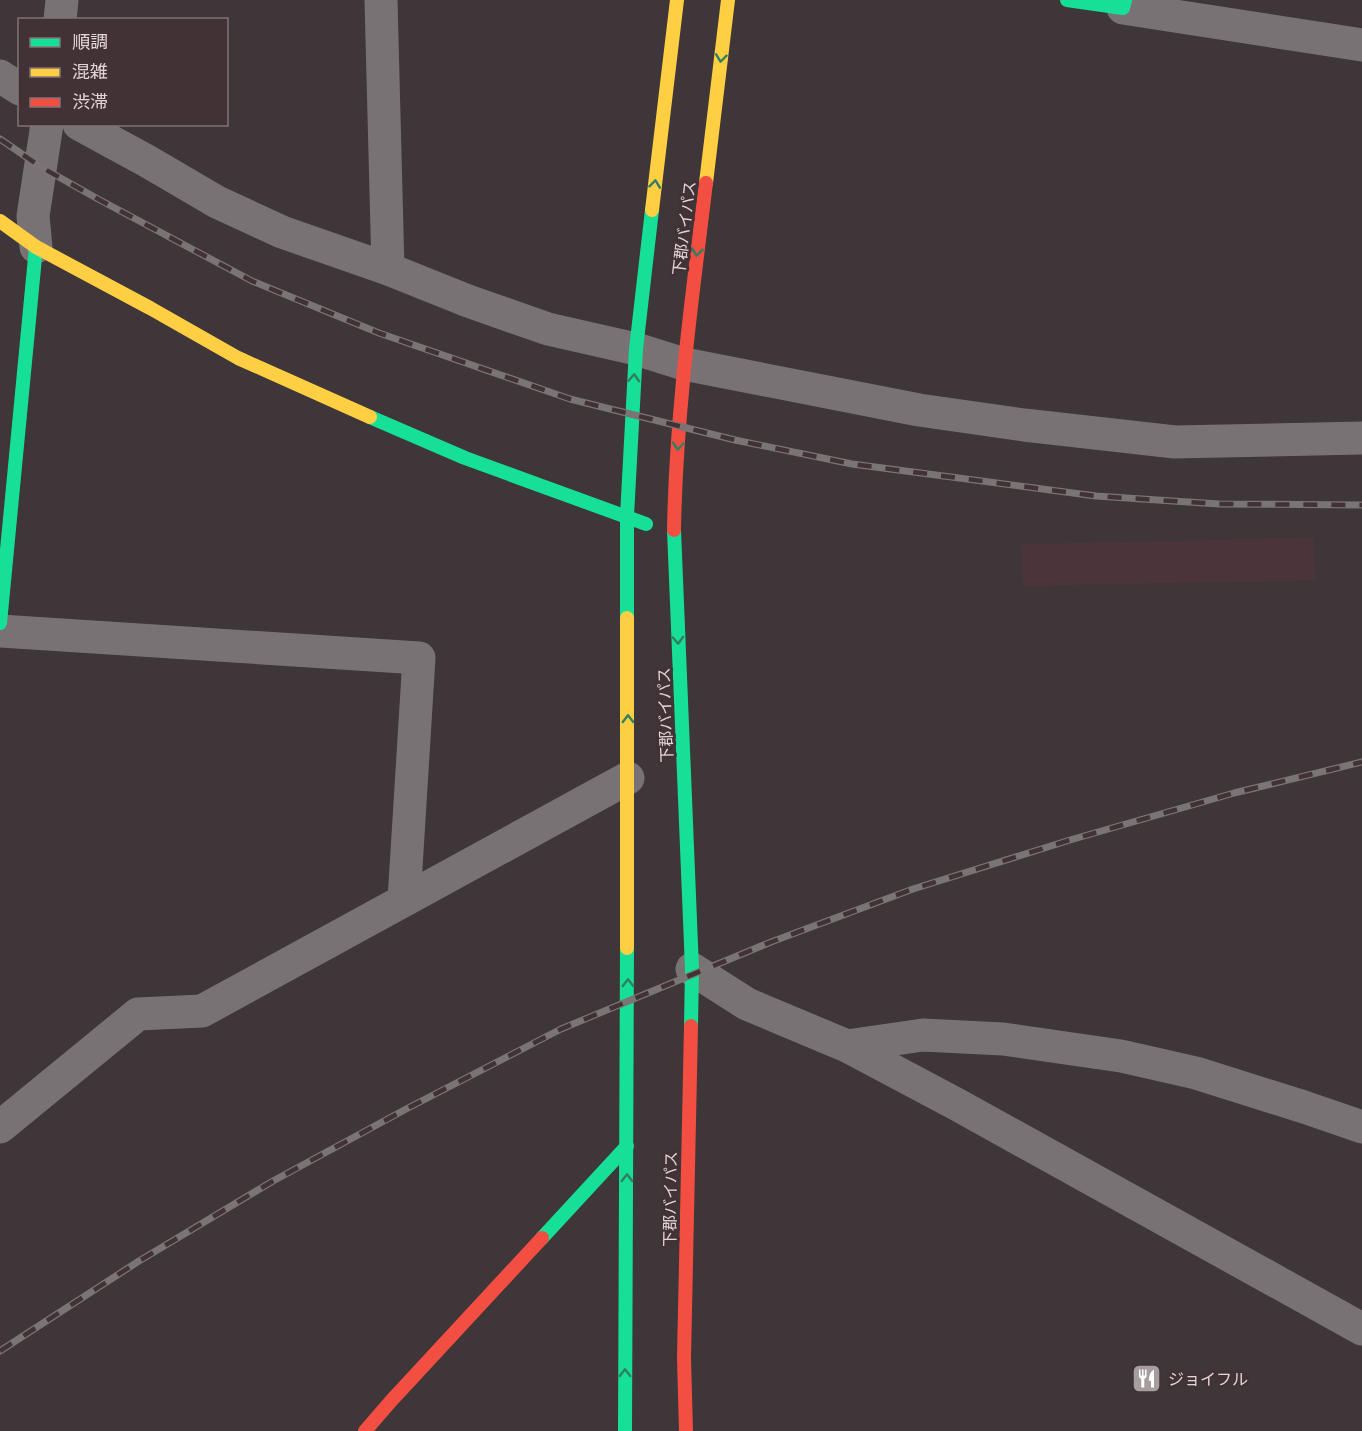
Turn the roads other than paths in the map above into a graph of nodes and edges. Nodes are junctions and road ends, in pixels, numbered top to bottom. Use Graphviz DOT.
graph roads {
  1 [pos="62,0"];
  2 [pos="381,0"];
  3 [pos="677,0"];
  4 [pos="728,0"];
  5 [pos="1067,0"];
  6 [pos="1124,4"];
  7 [pos="60,18"];
  8 [pos="1362,45"];
  9 [pos="0,76"];
  10 [pos="18,88"];
  11 [pos="47,126"];
  12 [pos="83,126"];
  13 [pos="0,221"];
  14 [pos="36,247"];
  15 [pos="388,269"];
  16 [pos="636,348"];
  17 [pos="684,364"];
  18 [pos="1362,438"];
  19 [pos="627,516"];
  20 [pos="674,534"];
  21 [pos="0,623"];
  22 [pos="0,631"];
  23 [pos="628,778"];
  24 [pos="404,900"];
  25 [pos="692,969"];
  26 [pos="847,1046"];
  27 [pos="0,1127"];
  28 [pos="1362,1127"];
  29 [pos="627,1146"];
  30 [pos="1362,1329"];
  31 [pos="365,1431"];
  32 [pos="625,1431"];
  33 [pos="686,1431"];
  1 -- 7 [label="street"];
  2 -- 15 [label="street"];
  16 -- 3 [label="street, 下郡バイパス, one-way"];
  4 -- 17 [label="street, 下郡バイパス, one-way"];
  5 -- 6 [label="street"];
  6 -- 8 [label="street"];
  9 -- 10 [label="street"];
  11 -- 14 [label="street"];
  12 -- 15 [label="street"];
  13 -- 14 [label="street"];
  14 -- 19 [label="street"];
  14 -- 21 [label="street"];
  15 -- 16 [label="street"];
  16 -- 17 [label="street"];
  19 -- 16 [label="street, 下郡バイパス, one-way"];
  17 -- 18 [label="street"];
  17 -- 20 [label="street, 下郡バイパス, one-way"];
  19 -- 20 [label="street"];
  23 -- 19 [label="street, 下郡バイパス, one-way"];
  20 -- 25 [label="street, 下郡バイパス, one-way"];
  22 -- 24 [label="street"];
  23 -- 24 [label="street"];
  29 -- 23 [label="street, 下郡バイパス, one-way"];
  24 -- 27 [label="street"];
  25 -- 26 [label="street"];
  25 -- 33 [label="street, 下郡バイパス"];
  26 -- 28 [label="street"];
  26 -- 30 [label="street"];
  29 -- 31 [label="street"];
  32 -- 29 [label="street, 下郡バイパス, one-way"];
}
